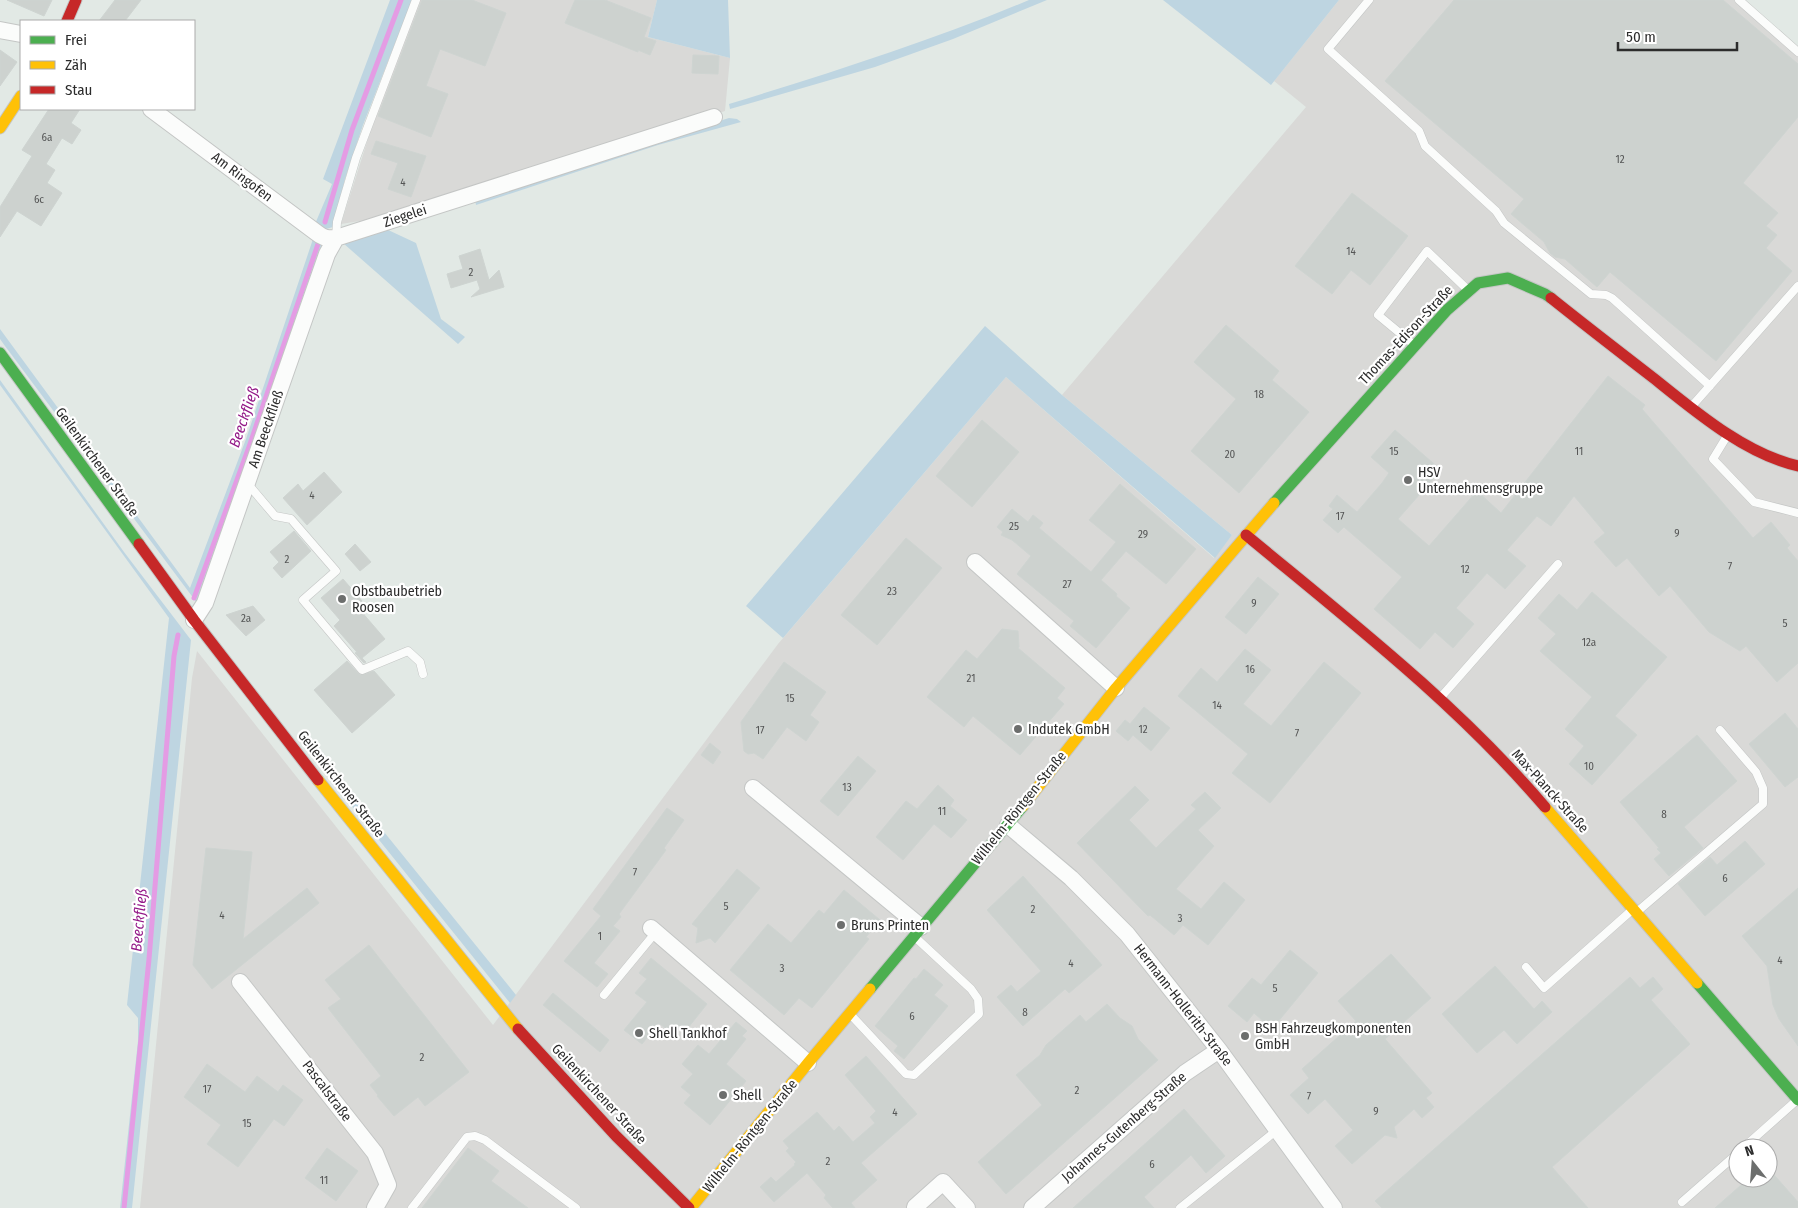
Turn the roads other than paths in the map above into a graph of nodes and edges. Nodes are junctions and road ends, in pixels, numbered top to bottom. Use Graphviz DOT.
graph roads {
  1 [pos="76,0"];
  2 [pos="416,0"];
  3 [pos="1369,0"];
  4 [pos="1739,0"];
  5 [pos="67,20"];
  6 [pos="0,30"];
  7 [pos="20,34"];
  8 [pos="1798,52"];
  9 [pos="20,98"];
  10 [pos="152,110"];
  11 [pos="714,117"];
  12 [pos="0,128"];
  13 [pos="336,238"];
  14 [pos="1798,286"];
  15 [pos="1469,291"];
  16 [pos="1415,346"];
  17 [pos="0,353"];
  18 [pos="1710,386"];
  19 [pos="1691,407"];
  20 [pos="1728,434"];
  21 [pos="1798,466"];
  22 [pos="248,483"];
  23 [pos="1798,513"];
  24 [pos="1246,535"];
  25 [pos="975,562"];
  26 [pos="1558,564"];
  27 [pos="194,620"];
  28 [pos="423,674"];
  29 [pos="1116,688"];
  30 [pos="1440,698"];
  31 [pos="1720,730"];
  32 [pos="753,788"];
  33 [pos="1008,825"];
  34 [pos="1635,911"];
  35 [pos="654,930"];
  36 [pos="918,932"];
  37 [pos="1526,967"];
  38 [pos="240,982"];
  39 [pos="604,995"];
  40 [pos="850,1013"];
  41 [pos="1219,1050"];
  42 [pos="808,1063"];
  43 [pos="1798,1100"];
  44 [pos="1277,1130"];
  45 [pos="1754,1138"];
  46 [pos="1728,1162"];
  47 [pos="1682,1202"];
  48 [pos="915,1207"];
  49 [pos="375,1208"];
  50 [pos="412,1208"];
  51 [pos="576,1208"];
  52 [pos="690,1208"];
  53 [pos="967,1208"];
  54 [pos="1032,1208"];
  55 [pos="1180,1208"];
  56 [pos="1334,1208"];
  1 -- 5 [label="street"];
  2 -- 13 [label="lane"];
  3 -- 18 [label="lane"];
  4 -- 8 [label="lane"];
  6 -- 7 [label="street"];
  9 -- 12 [label="street"];
  10 -- 13 [label="street, Am Ringofen"];
  11 -- 13 [label="street, Ziegelei"];
  13 -- 22 [label="street, Am Beeckfließ"];
  14 -- 18 [label="lane"];
  15 -- 16 [label="street, Thomas-Edison-Straße"];
  15 -- 16 [label="lane"];
  15 -- 19 [label="street, Thomas-Edison-Straße"];
  16 -- 24 [label="street, Thomas-Edison-Straße"];
  17 -- 27 [label="street, Geilenkirchener Straße"];
  18 -- 19 [label="lane"];
  19 -- 20 [label="street, Thomas-Edison-Straße"];
  20 -- 21 [label="street, Thomas-Edison-Straße"];
  20 -- 23 [label="lane"];
  22 -- 27 [label="street, Am Beeckfließ"];
  22 -- 28 [label="lane"];
  24 -- 29 [label="street, Wilhelm-Röntgen-Straße"];
  24 -- 30 [label="street, Max-Planck-Straße"];
  25 -- 29 [label="street"];
  26 -- 30 [label="lane"];
  27 -- 52 [label="street, Geilenkirchener Straße"];
  29 -- 33 [label="street, Wilhelm-Röntgen-Straße"];
  30 -- 34 [label="street, Max-Planck-Straße"];
  31 -- 34 [label="lane"];
  32 -- 36 [label="street"];
  33 -- 36 [label="street, Wilhelm-Röntgen-Straße"];
  33 -- 41 [label="street, Hermann-Hollerith-Straße"];
  34 -- 37 [label="lane"];
  34 -- 43 [label="street, Max-Planck-Straße"];
  35 -- 39 [label="lane"];
  35 -- 42 [label="street"];
  36 -- 40 [label="street, Wilhelm-Röntgen-Straße"];
  36 -- 40 [label="lane"];
  38 -- 49 [label="street, Pascalstraße"];
  40 -- 42 [label="street, Wilhelm-Röntgen-Straße"];
  41 -- 44 [label="street, Hermann-Hollerith-Straße"];
  41 -- 54 [label="street, Johannes-Gutenberg-Straße"];
  42 -- 52 [label="street, Wilhelm-Röntgen-Straße"];
  43 -- 45 [label="lane"];
  44 -- 55 [label="lane"];
  44 -- 56 [label="street, Hermann-Hollerith-Straße"];
  46 -- 47 [label="lane"];
  48 -- 53 [label="street"];
  50 -- 51 [label="lane"];
}
